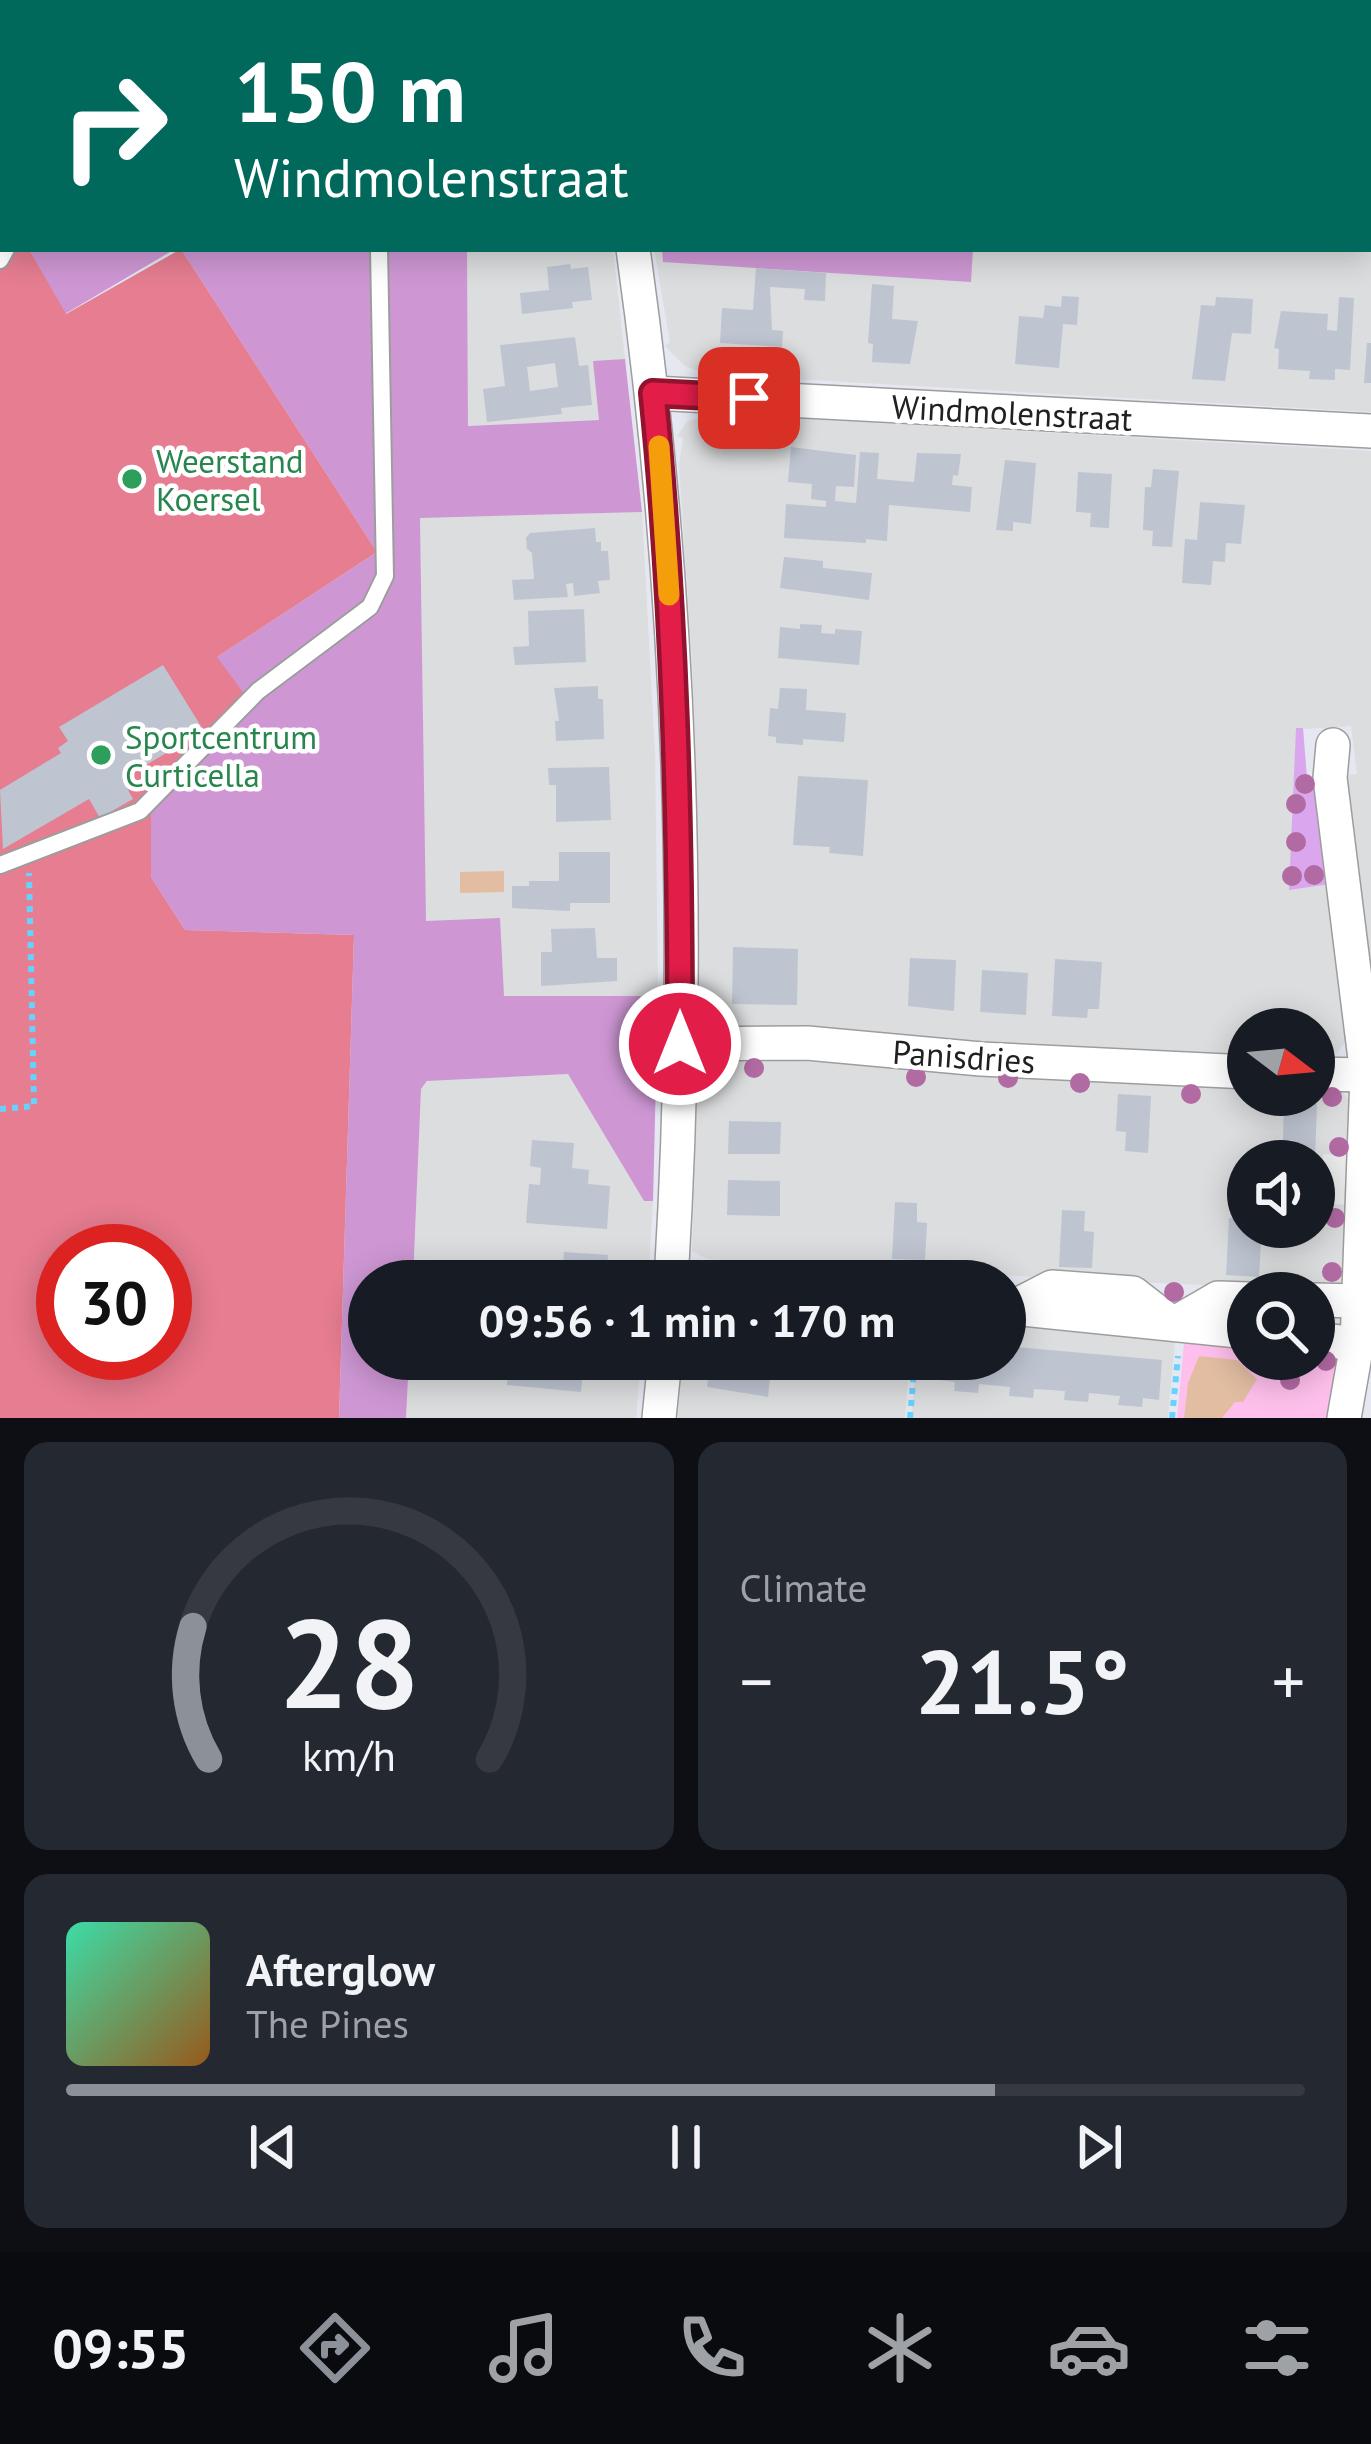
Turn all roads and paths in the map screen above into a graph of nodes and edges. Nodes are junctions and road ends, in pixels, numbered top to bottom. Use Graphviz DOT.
graph roads {
  1 [pos="379,252"];
  2 [pos="633,252"];
  3 [pos="653,393"];
  4 [pos="1371,431"];
  5 [pos="1333,745"];
  6 [pos="28,857"];
  7 [pos="0,866"];
  8 [pos="680,1044"];
  9 [pos="1227,1071"];
  10 [pos="1335,1074"];
  11 [pos="1366,1075"];
  12 [pos="0,1108"];
  13 [pos="672,1260"];
  14 [pos="1227,1298"];
  15 [pos="1335,1300"];
  16 [pos="1359,1301"];
  17 [pos="1026,1308"];
  18 [pos="1177,1325"];
  19 [pos="1227,1330"];
  20 [pos="1335,1341"];
  21 [pos="1357,1344"];
  22 [pos="662,1380"];
  23 [pos="913,1380"];
  24 [pos="659,1418"];
  25 [pos="910,1418"];
  26 [pos="1172,1418"];
  27 [pos="1344,1418"];
  1 -- 6 [label="lane"];
  2 -- 3 [label="street"];
  3 -- 4 [label="street, Windmolenstraat"];
  3 -- 8 [label="street"];
  5 -- 11 [label="street"];
  6 -- 7 [label="lane"];
  6 -- 12 [label="path"];
  8 -- 9 [label="street, Panisdries"];
  8 -- 13 [label="street"];
  10 -- 11 [label="street"];
  11 -- 16 [label="street"];
  14 -- 18 [label="street"];
  15 -- 16 [label="street"];
  16 -- 21 [label="street"];
  17 -- 18 [label="street"];
  18 -- 19 [label="street"];
  18 -- 26 [label="path"];
  20 -- 21 [label="street"];
  21 -- 27 [label="street"];
  22 -- 24 [label="street"];
  23 -- 25 [label="path"];
}
